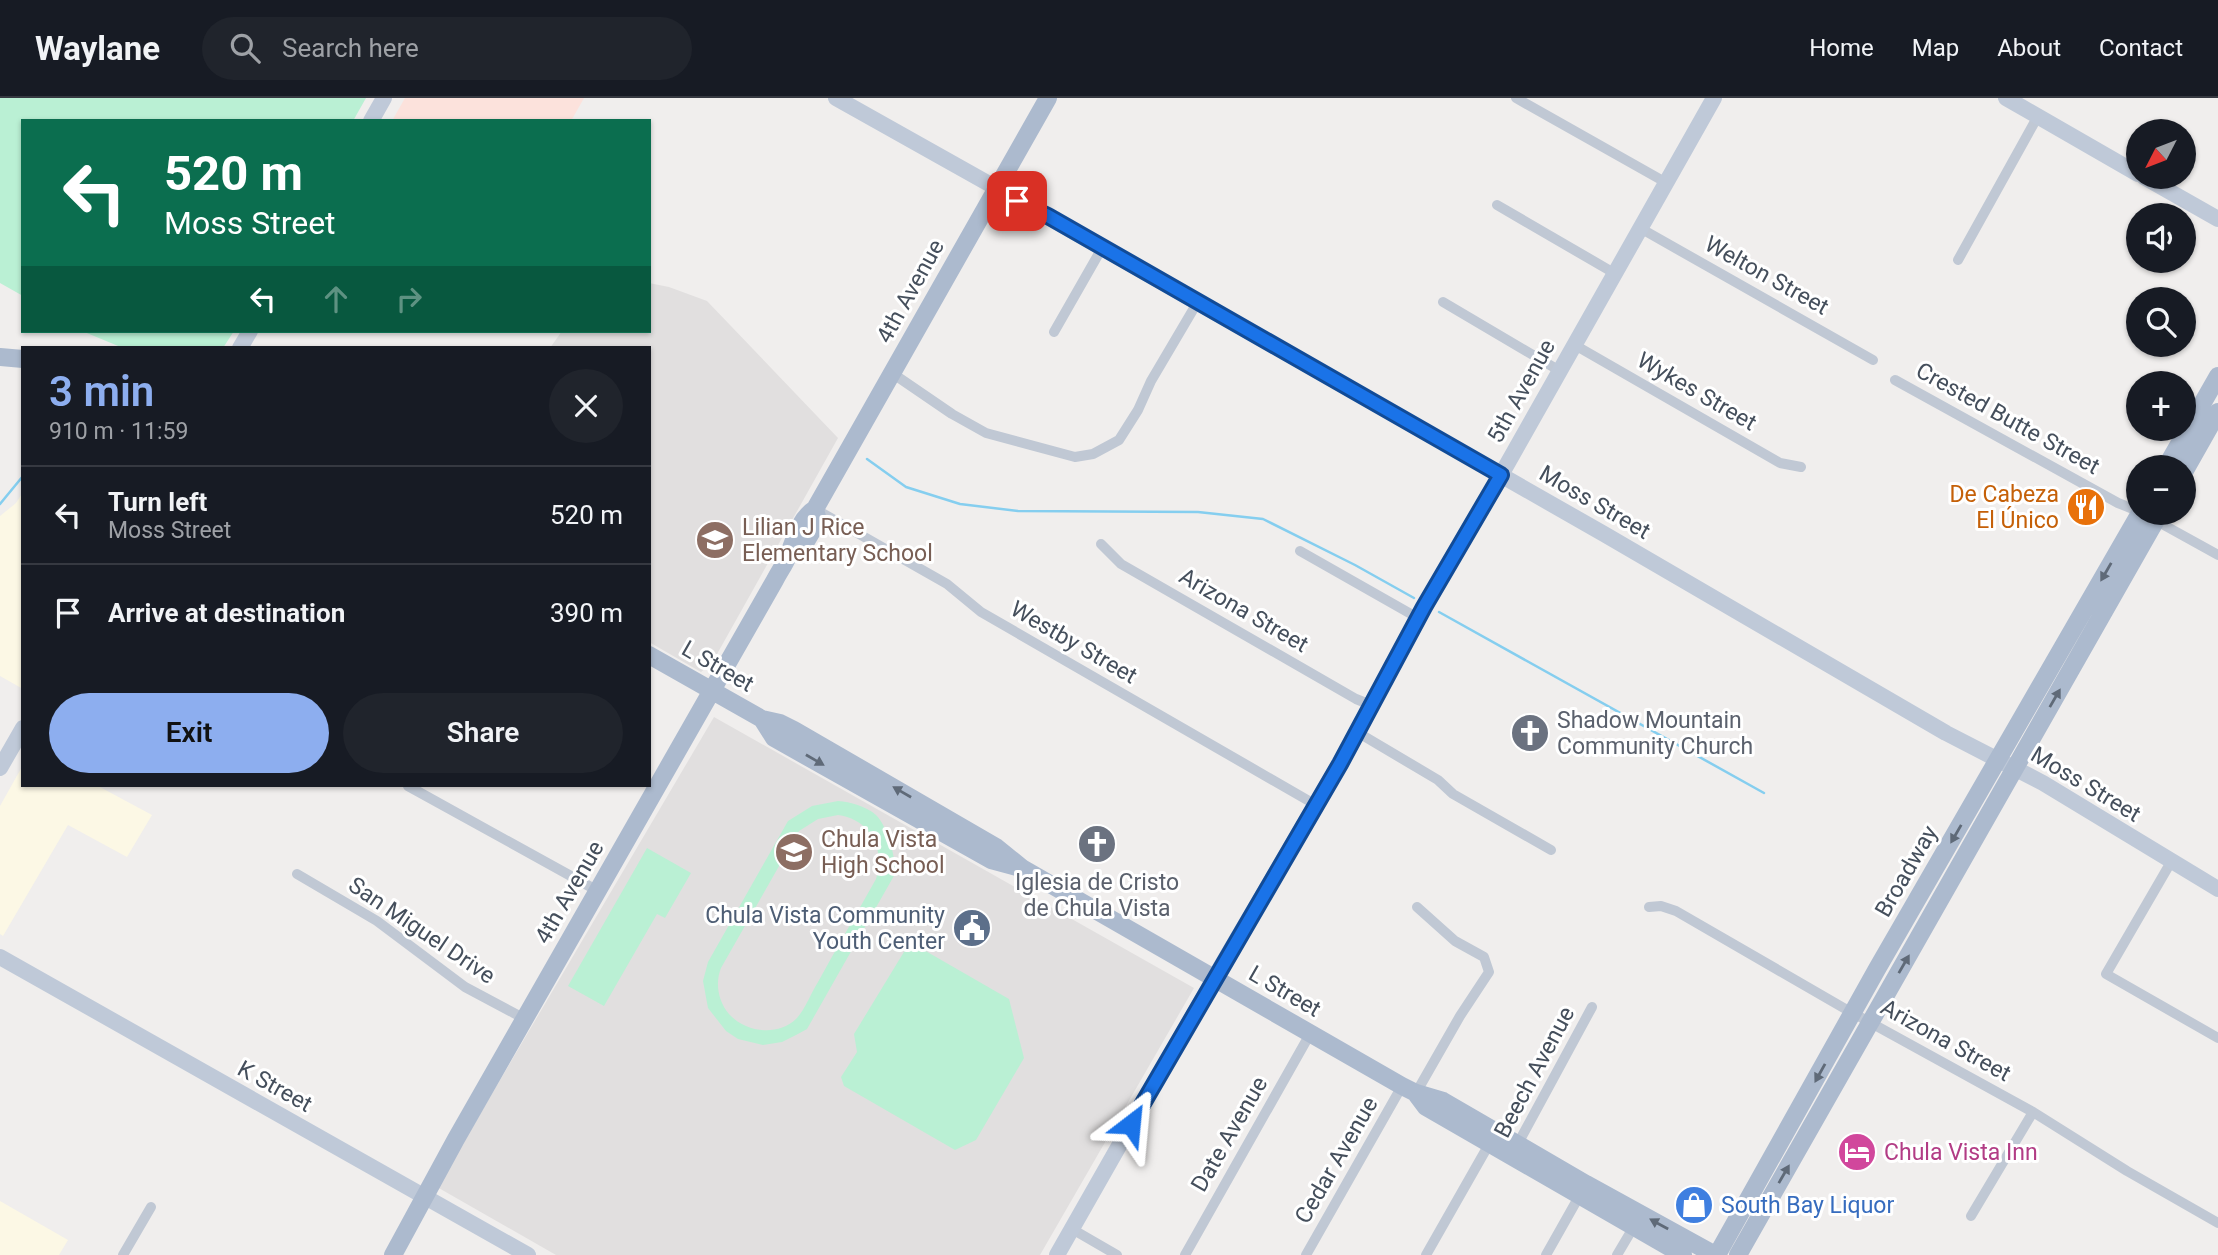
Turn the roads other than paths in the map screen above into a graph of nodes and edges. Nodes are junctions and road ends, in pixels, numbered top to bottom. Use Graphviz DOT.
graph roads {
  1 [pos="384,98"];
  2 [pos="836,98"];
  3 [pos="1048,98"];
  4 [pos="1516,98"];
  5 [pos="1713,98"];
  6 [pos="2006,98"];
  7 [pos="2038,116"];
  8 [pos="372,119"];
  9 [pos="2126,167"];
  10 [pos="1665,182"];
  11 [pos="995,188"];
  12 [pos="2165,189"];
  13 [pos="1497,205"];
  14 [pos="2218,219"];
  15 [pos="1640,228"];
  16 [pos="1102,247"];
  17 [pos="1958,260"];
  18 [pos="1614,273"];
  19 [pos="1443,302"];
  20 [pos="1198,303"];
  21 [pos="1054,332"];
  22 [pos="1573,344"];
  23 [pos="0,357"];
  24 [pos="21,359"];
  25 [pos="1872,360"];
  26 [pos="1560,371"];
  27 [pos="892,373"];
  28 [pos="2218,376"];
  29 [pos="1895,380"];
  30 [pos="2218,412"];
  31 [pos="2173,455"];
  32 [pos="2194,455"];
  33 [pos="1801,467"];
  34 [pos="1501,475"];
  35 [pos="2126,506"];
  36 [pos="815,509"];
  37 [pos="2141,525"];
  38 [pos="2166,525"];
  39 [pos="1101,544"];
  40 [pos="1300,551"];
  41 [pos="2218,555"];
  42 [pos="1418,618"];
  43 [pos="651,656"];
  44 [pos="712,690"];
  45 [pos="1371,705"];
  46 [pos="21,731"];
  47 [pos="1357,732"];
  48 [pos="2007,764"];
  49 [pos="0,768"];
  50 [pos="651,784"];
  51 [pos="410,787"];
  52 [pos="647,790"];
  53 [pos="1316,805"];
  54 [pos="1551,850"];
  55 [pos="2171,862"];
  56 [pos="297,874"];
  57 [pos="2218,889"];
  58 [pos="598,891"];
  59 [pos="1417,907"];
  60 [pos="1649,907"];
  61 [pos="0,957"];
  62 [pos="1214,978"];
  63 [pos="1592,1007"];
  64 [pos="1853,1013"];
  65 [pos="525,1019"];
  66 [pos="1870,1023"];
  67 [pos="1310,1034"];
  68 [pos="2218,1038"];
  69 [pos="1409,1089"];
  70 [pos="2033,1112"];
  71 [pos="1493,1137"];
  72 [pos="1515,1149"];
  73 [pos="1583,1190"];
  74 [pos="424,1197"];
  75 [pos="151,1207"];
  76 [pos="1972,1216"];
  77 [pos="2218,1223"];
  78 [pos="1633,1228"];
  79 [pos="1072,1229"];
  80 [pos="123,1255"];
  81 [pos="393,1255"];
  82 [pos="528,1255"];
  83 [pos="1057,1255"];
  84 [pos="1117,1255"];
  85 [pos="1185,1255"];
  86 [pos="1306,1255"];
  87 [pos="1426,1255"];
  88 [pos="1546,1255"];
  89 [pos="1617,1255"];
  90 [pos="1683,1255"];
  91 [pos="1716,1255"];
  92 [pos="1738,1255"];
  1 -- 8 [label="street"];
  2 -- 11 [label="street, Moss Street"];
  3 -- 11 [label="main road, 4th Avenue"];
  4 -- 10 [label="street"];
  5 -- 10 [label="street, 5th Avenue"];
  6 -- 7 [label="street"];
  7 -- 9 [label="street"];
  7 -- 17 [label="street"];
  10 -- 15 [label="street, 5th Avenue"];
  11 -- 16 [label="street, Moss Street"];
  11 -- 27 [label="main road, 4th Avenue"];
  12 -- 14 [label="street"];
  13 -- 18 [label="street"];
  15 -- 18 [label="street, 5th Avenue"];
  15 -- 25 [label="street, Welton Street"];
  16 -- 20 [label="street, Moss Street"];
  16 -- 21 [label="street"];
  18 -- 22 [label="street, 5th Avenue"];
  19 -- 26 [label="street"];
  20 -- 27 [label="street"];
  20 -- 34 [label="street, Moss Street"];
  22 -- 26 [label="street, 5th Avenue"];
  22 -- 33 [label="street, Wykes Street"];
  23 -- 24 [label="main road"];
  26 -- 34 [label="street, 5th Avenue"];
  27 -- 36 [label="main road, 4th Avenue"];
  28 -- 31 [label="main road"];
  29 -- 35 [label="street, Crested Butte Street"];
  30 -- 32 [label="main road"];
  34 -- 42 [label="street, 5th Avenue"];
  34 -- 48 [label="street, Moss Street"];
  36 -- 44 [label="main road, 4th Avenue"];
  36 -- 53 [label="street, Westby Street"];
  37 -- 48 [label="main road, Broadway"];
  38 -- 41 [label="street, Crested Butte Street"];
  39 -- 45 [label="street, Arizona Street"];
  40 -- 42 [label="street"];
  42 -- 45 [label="street, 5th Avenue"];
  43 -- 44 [label="main road, L Street"];
  44 -- 50 [label="main road, 4th Avenue"];
  44 -- 62 [label="main road, L Street"];
  45 -- 47 [label="street, 5th Avenue"];
  46 -- 49 [label="street"];
  47 -- 53 [label="street, 5th Avenue"];
  47 -- 54 [label="street"];
  48 -- 55 [label="street, Moss Street"];
  48 -- 64 [label="main road, Broadway, one-way"];
  66 -- 48 [label="main road, Broadway, one-way"];
  51 -- 58 [label="street"];
  52 -- 58 [label="main road, 4th Avenue"];
  53 -- 62 [label="street, 5th Avenue"];
  55 -- 57 [label="street, Moss Street"];
  55 -- 68 [label="street"];
  56 -- 65 [label="street, San Miguel Drive"];
  58 -- 65 [label="main road, 4th Avenue"];
  59 -- 69 [label="street, Cedar Avenue"];
  60 -- 64 [label="street, Arizona Street"];
  61 -- 74 [label="street, K Street"];
  62 -- 67 [label="main road, L Street"];
  62 -- 79 [label="street, 5th Avenue"];
  63 -- 72 [label="street, Beech Avenue"];
  64 -- 66 [label="street, Arizona Street"];
  64 -- 91 [label="main road, Broadway, one-way"];
  65 -- 74 [label="main road, 4th Avenue"];
  66 -- 70 [label="street, Arizona Street"];
  92 -- 66 [label="main road, Broadway, one-way"];
  67 -- 69 [label="main road, L Street"];
  67 -- 85 [label="street, Date Avenue"];
  69 -- 71 [label="main road, L Street"];
  69 -- 86 [label="street, Cedar Avenue"];
  70 -- 76 [label="street"];
  70 -- 77 [label="street, Arizona Street"];
  71 -- 72 [label="main road, L Street"];
  71 -- 87 [label="street, Beech Avenue"];
  72 -- 73 [label="main road, L Street"];
  73 -- 78 [label="main road, L Street"];
  73 -- 88 [label="street"];
  91 -- 73 [label="main road, L Street, one-way"];
  74 -- 81 [label="main road, 4th Avenue"];
  74 -- 82 [label="street, K Street"];
  75 -- 80 [label="street"];
  78 -- 89 [label="street"];
  78 -- 90 [label="main road, L Street"];
  79 -- 83 [label="street, 5th Avenue"];
  79 -- 84 [label="street"];
}
